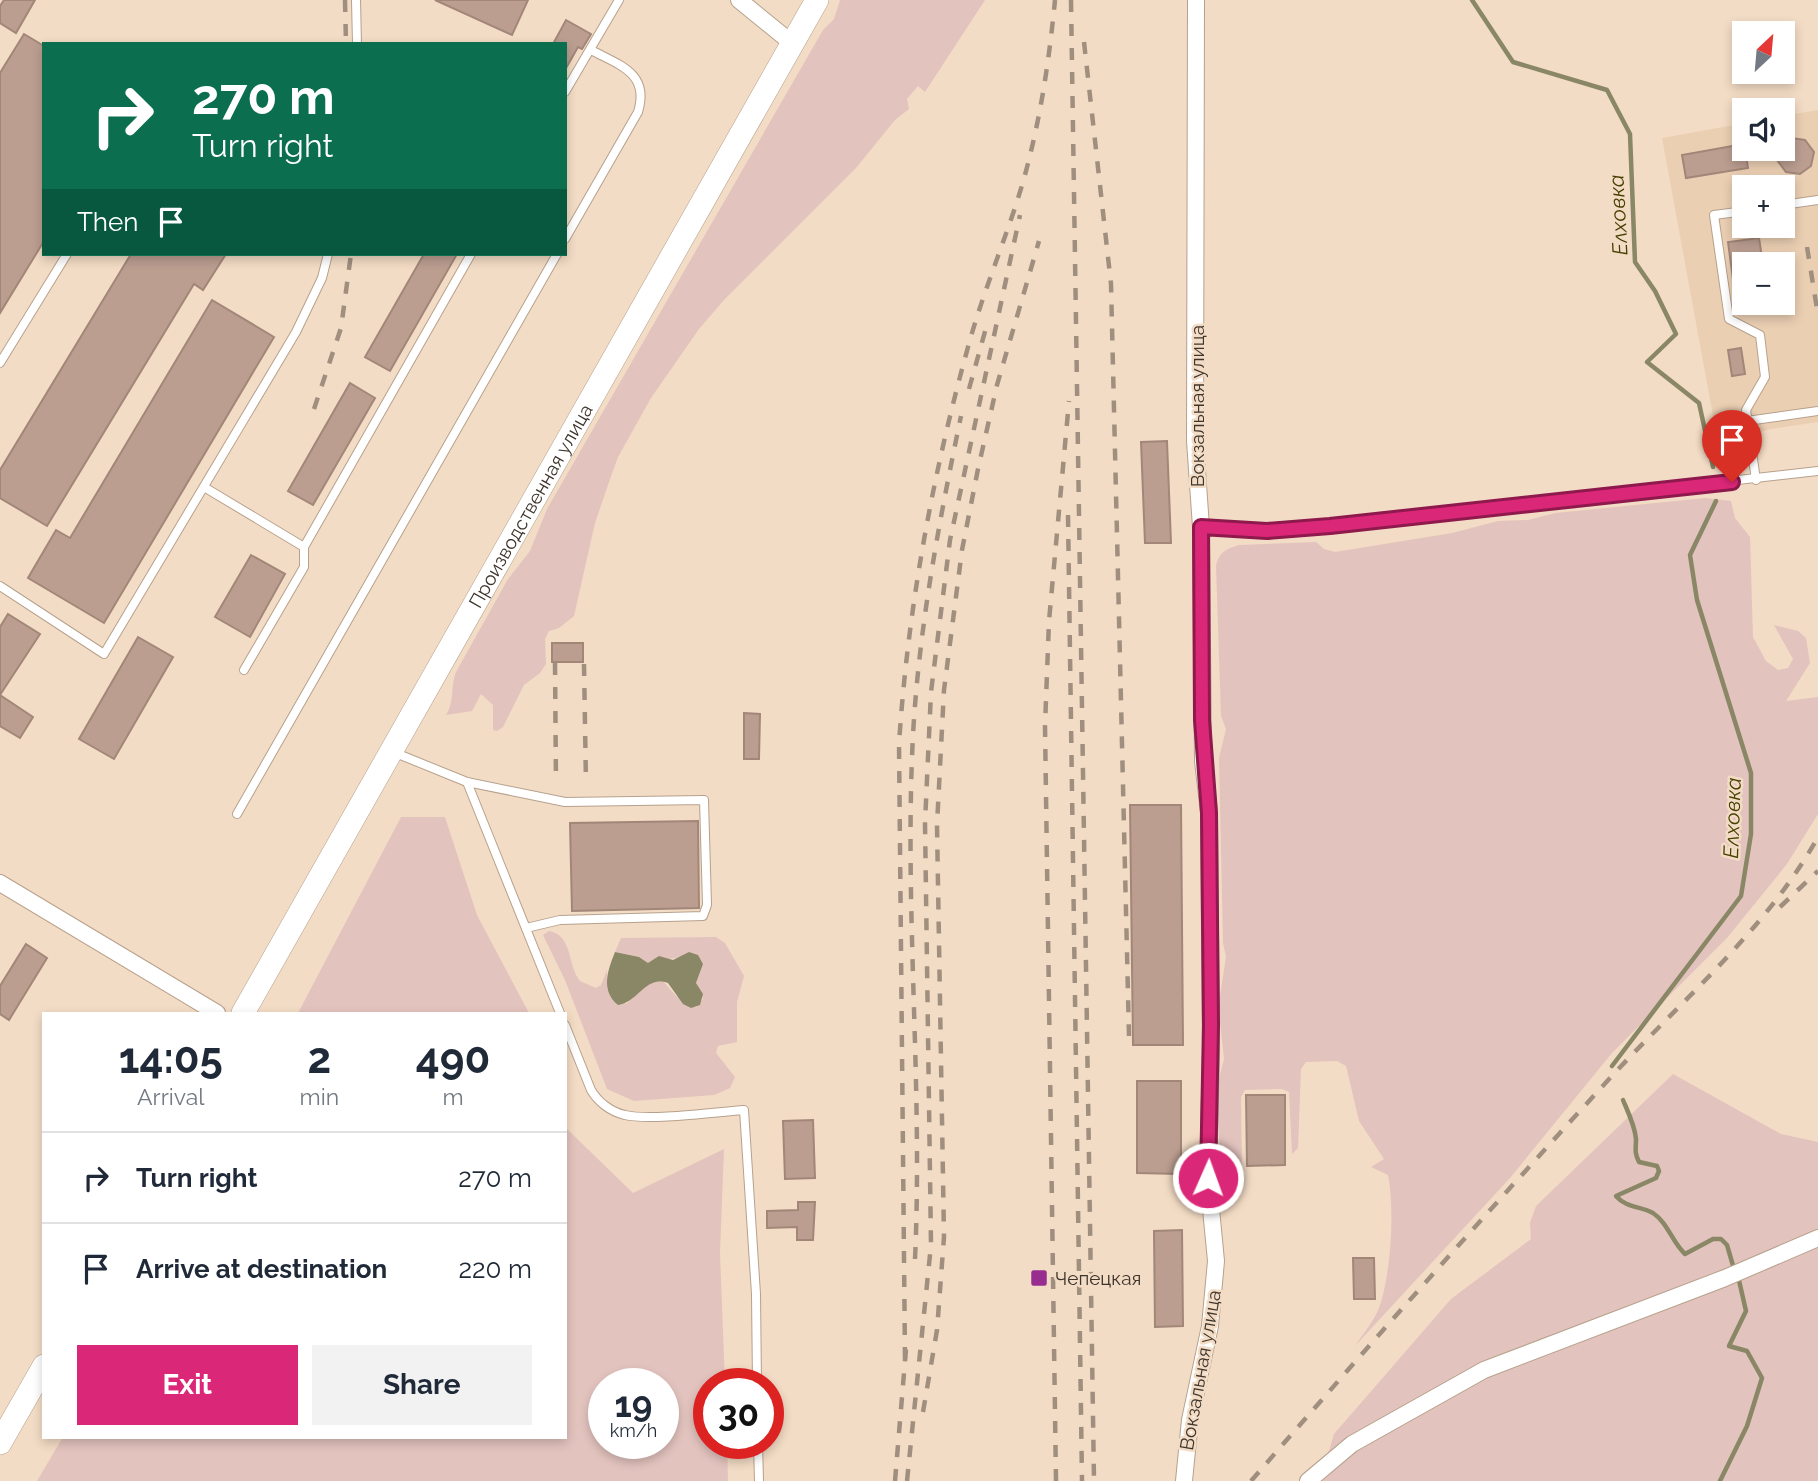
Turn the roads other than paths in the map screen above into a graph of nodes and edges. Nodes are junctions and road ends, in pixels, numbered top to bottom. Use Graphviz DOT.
graph roads {
  1 [pos="356,0"];
  2 [pos="619,0"];
  3 [pos="739,0"];
  4 [pos="817,0"];
  5 [pos="1196,0"];
  6 [pos="357,42"];
  7 [pos="793,44"];
  8 [pos="591,50"];
  9 [pos="567,89"];
  10 [pos="1818,200"];
  11 [pos="1795,203"];
  12 [pos="1732,213"];
  13 [pos="567,235"];
  14 [pos="66,256"];
  15 [pos="328,256"];
  16 [pos="470,256"];
  17 [pos="556,256"];
  18 [pos="0,363"];
  19 [pos="1818,411"];
  20 [pos="1747,421"];
  21 [pos="1818,471"];
  22 [pos="1756,480"];
  23 [pos="204,487"];
  24 [pos="1201,527"];
  25 [pos="304,547"];
  26 [pos="0,586"];
  27 [pos="244,670"];
  28 [pos="391,751"];
  29 [pos="467,782"];
  30 [pos="237,814"];
  31 [pos="0,883"];
  32 [pos="526,928"];
  33 [pos="215,1012"];
  34 [pos="244,1012"];
  35 [pos="560,1012"];
  36 [pos="567,1031"];
  37 [pos="1818,1238"];
  38 [pos="757,1368"];
  39 [pos="42,1370"];
  40 [pos="0,1443"];
  41 [pos="758,1459"];
  42 [pos="759,1481"];
  43 [pos="1184,1481"];
  44 [pos="1308,1481"];
  1 -- 6 [label="lane"];
  2 -- 8 [label="lane"];
  3 -- 7 [label="street"];
  4 -- 7 [label="main road, Производственная улица"];
  5 -- 24 [label="street, Вокзальная улица"];
  7 -- 28 [label="main road, Производственная улица"];
  8 -- 9 [label="lane"];
  8 -- 13 [label="lane"];
  10 -- 11 [label="lane"];
  12 -- 20 [label="lane"];
  14 -- 18 [label="lane"];
  15 -- 23 [label="lane"];
  16 -- 25 [label="lane"];
  17 -- 30 [label="lane"];
  19 -- 20 [label="lane"];
  20 -- 22 [label="lane"];
  21 -- 22 [label="lane"];
  22 -- 24 [label="lane"];
  23 -- 25 [label="lane"];
  23 -- 26 [label="lane"];
  24 -- 43 [label="street, Вокзальная улица"];
  25 -- 27 [label="lane"];
  28 -- 29 [label="lane"];
  28 -- 34 [label="main road, Производственная улица"];
  29 -- 32 [label="lane"];
  29 -- 32 [label="lane"];
  31 -- 33 [label="street"];
  32 -- 35 [label="lane"];
  36 -- 38 [label="lane"];
  37 -- 44 [label="street"];
  39 -- 40 [label="main road"];
  41 -- 42 [label="lane"];
}
